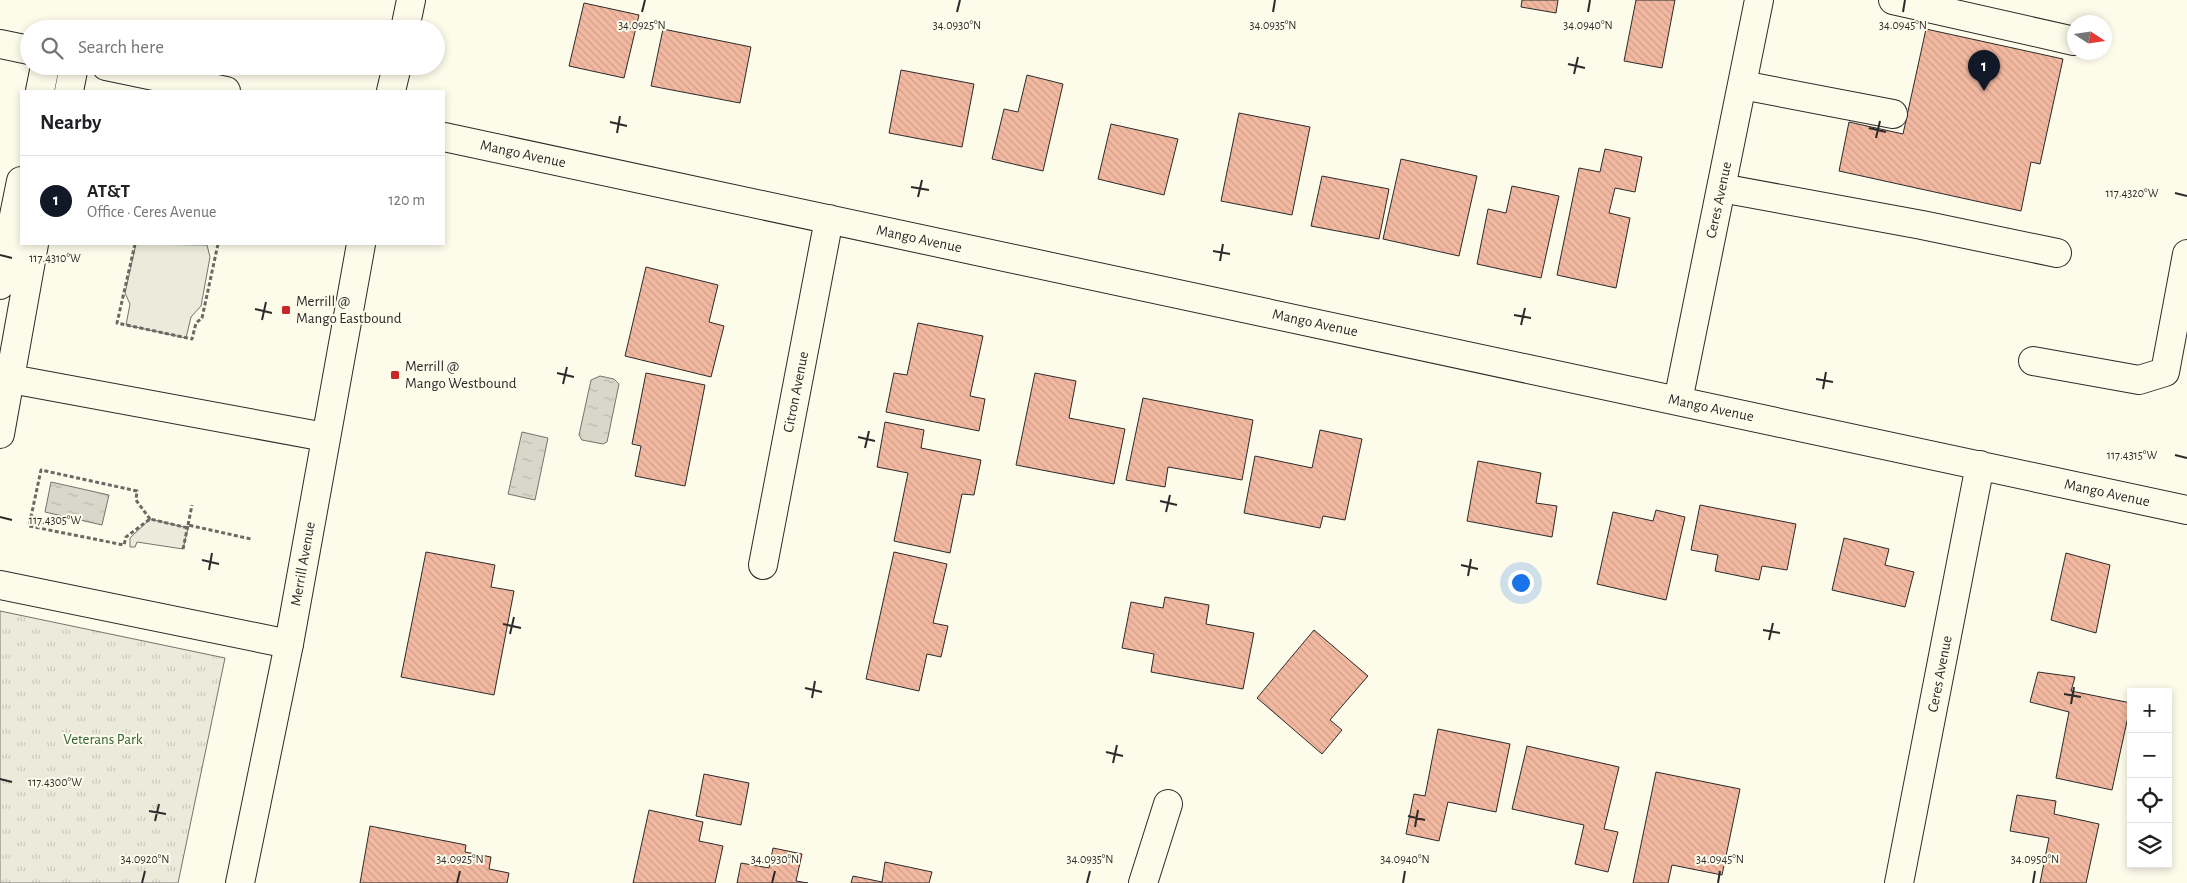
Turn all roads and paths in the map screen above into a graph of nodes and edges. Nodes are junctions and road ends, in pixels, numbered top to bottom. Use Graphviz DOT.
graph roads {
  1 [pos="411,0"];
  2 [pos="1760,0"];
  3 [pos="1893,0"];
  4 [pos="407,20"];
  5 [pos="2067,39"];
  6 [pos="0,44"];
  7 [pos="20,48"];
  8 [pos="43,75"];
  9 [pos="72,75"];
  10 [pos="149,75"];
  11 [pos="395,75"];
  12 [pos="1742,85"];
  13 [pos="40,90"];
  14 [pos="69,90"];
  15 [pos="221,90"];
  16 [pos="391,90"];
  17 [pos="1893,114"];
  18 [pos="445,137"];
  19 [pos="20,186"];
  20 [pos="1721,188"];
  21 [pos="829,219"];
  22 [pos="34,245"];
  23 [pos="135,245"];
  24 [pos="218,245"];
  25 [pos="361,245"];
  26 [pos="2057,253"];
  27 [pos="2187,254"];
  28 [pos="0,285"];
  29 [pos="2033,361"];
  30 [pos="11,379"];
  31 [pos="1678,401"];
  32 [pos="0,434"];
  33 [pos="325,437"];
  34 [pos="1980,466"];
  35 [pos="192,505"];
  36 [pos="2187,510"];
  37 [pos="150,519"];
  38 [pos="188,526"];
  39 [pos="251,539"];
  40 [pos="183,549"];
  41 [pos="763,565"];
  42 [pos="0,585"];
  43 [pos="289,644"];
  44 [pos="1168,804"];
  45 [pos="240,883"];
  46 [pos="1143,883"];
  47 [pos="1899,883"];
  1 -- 4 [label="street"];
  2 -- 12 [label="street, Ceres Avenue"];
  3 -- 5 [label="street"];
  6 -- 7 [label="street"];
  8 -- 13 [label="street"];
  9 -- 14 [label="street"];
  10 -- 15 [label="street"];
  11 -- 16 [label="street"];
  12 -- 17 [label="street"];
  12 -- 20 [label="street, Ceres Avenue"];
  18 -- 21 [label="street, Mango Avenue"];
  19 -- 28 [label="street"];
  20 -- 26 [label="street"];
  20 -- 31 [label="street, Ceres Avenue"];
  21 -- 31 [label="street, Mango Avenue"];
  21 -- 41 [label="street, Citron Avenue"];
  22 -- 30 [label="street"];
  23 -- 24 [label="path"];
  25 -- 33 [label="street, Merrill Avenue"];
  27 -- 29 [label="street"];
  30 -- 32 [label="street"];
  30 -- 33 [label="street"];
  31 -- 34 [label="street, Mango Avenue"];
  33 -- 43 [label="street, Merrill Avenue"];
  34 -- 36 [label="street, Mango Avenue"];
  34 -- 47 [label="street, Ceres Avenue"];
  35 -- 38 [label="path"];
  37 -- 37 [label="path"];
  37 -- 38 [label="path"];
  38 -- 39 [label="path"];
  38 -- 40 [label="path"];
  42 -- 43 [label="street"];
  43 -- 45 [label="street, Merrill Avenue"];
  44 -- 46 [label="street"];
}
